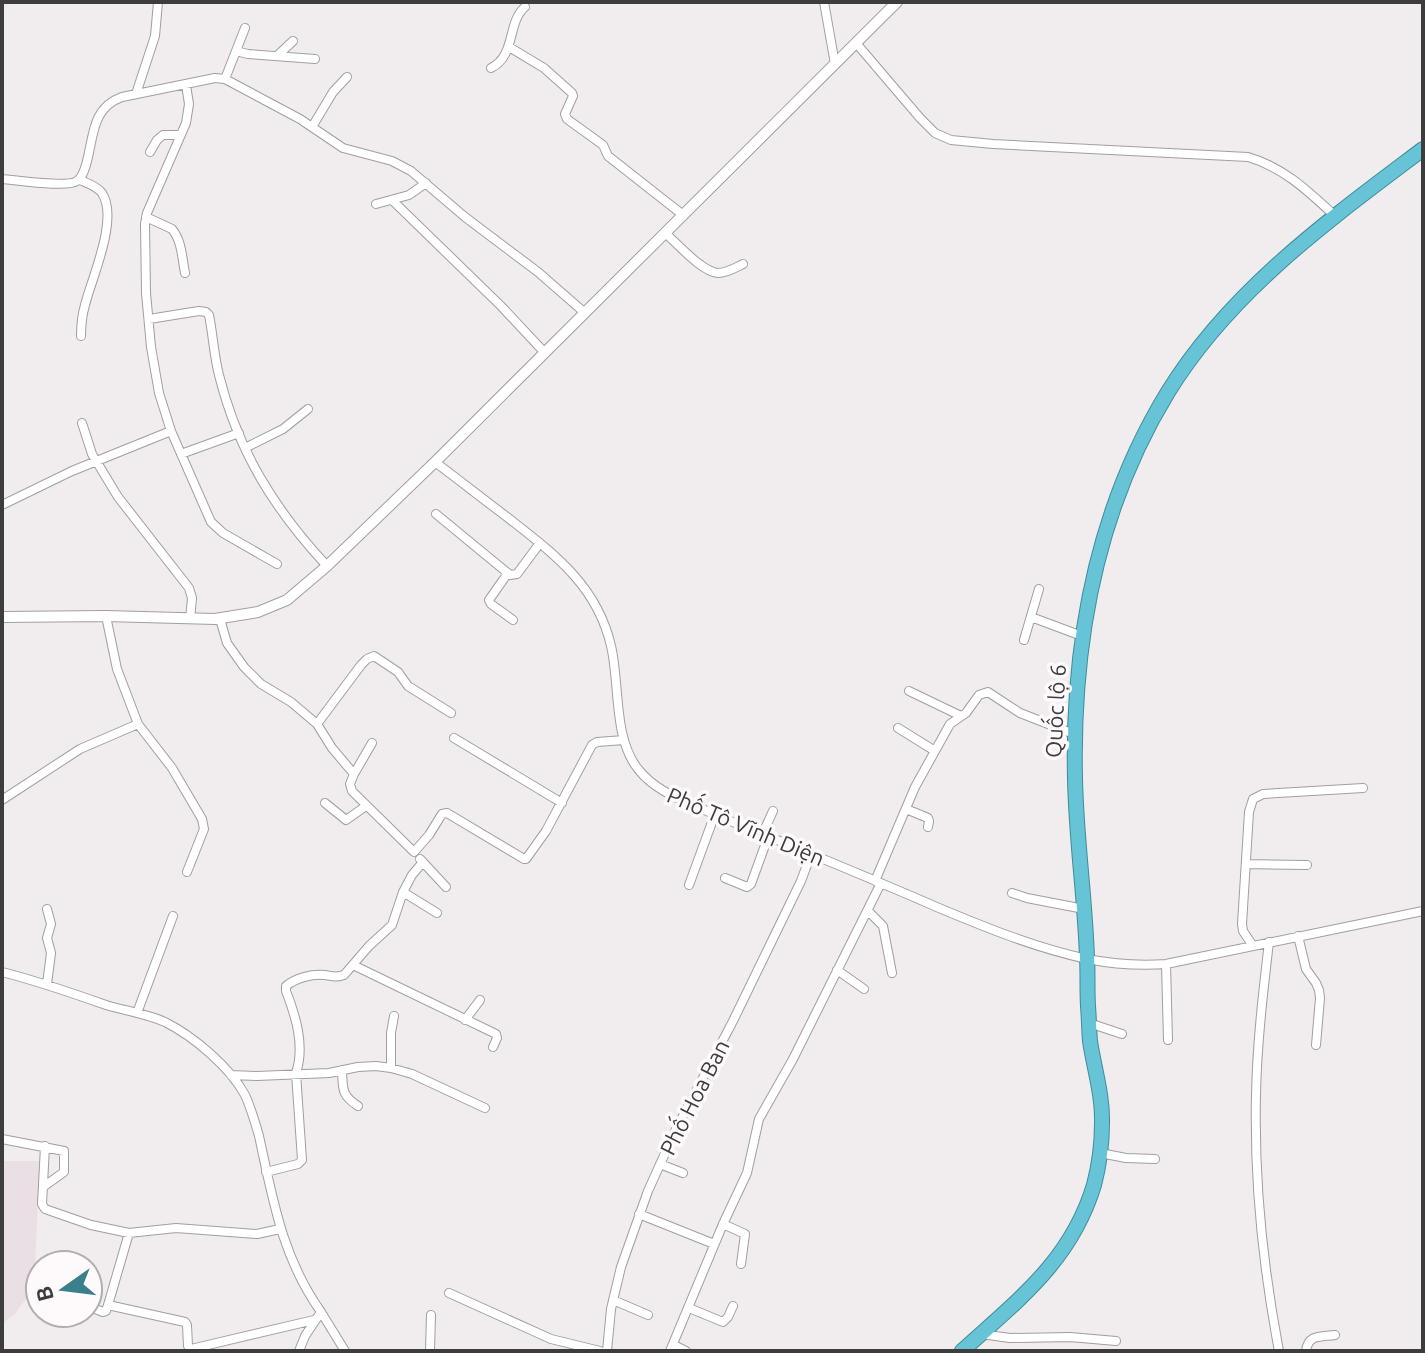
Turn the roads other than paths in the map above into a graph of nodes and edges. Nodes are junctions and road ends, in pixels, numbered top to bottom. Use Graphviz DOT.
graph roads {
  1 [pos="158,2"];
  2 [pos="824,2"];
  3 [pos="897,2"];
  4 [pos="525,7"];
  5 [pos="245,28"];
  6 [pos="293,41"];
  7 [pos="856,43"];
  8 [pos="509,47"];
  9 [pos="236,51"];
  10 [pos="277,56"];
  11 [pos="315,59"];
  12 [pos="835,64"];
  13 [pos="491,68"];
  14 [pos="347,77"];
  15 [pos="225,79"];
  16 [pos="186,85"];
  17 [pos="136,94"];
  18 [pos="312,127"];
  19 [pos="180,135"];
  20 [pos="1423,149"];
  21 [pos="150,152"];
  22 [pos="2,179"];
  23 [pos="80,180"];
  24 [pos="426,183"];
  25 [pos="392,200"];
  26 [pos="376,204"];
  27 [pos="683,215"];
  28 [pos="1334,215"];
  29 [pos="146,217"];
  30 [pos="665,233"];
  31 [pos="743,264"];
  32 [pos="185,273"];
  33 [pos="585,313"];
  34 [pos="149,319"];
  35 [pos="81,336"];
  36 [pos="545,353"];
  37 [pos="308,409"];
  38 [pos="82,423"];
  39 [pos="171,431"];
  40 [pos="239,433"];
  41 [pos="245,448"];
  42 [pos="181,454"];
  43 [pos="96,462"];
  44 [pos="435,462"];
  45 [pos="2,505"];
  46 [pos="436,514"];
  47 [pos="540,543"];
  48 [pos="277,564"];
  49 [pos="327,566"];
  50 [pos="508,573"];
  51 [pos="1039,589"];
  52 [pos="106,616"];
  53 [pos="2,617"];
  54 [pos="1031,617"];
  55 [pos="190,619"];
  56 [pos="220,619"];
  57 [pos="513,620"];
  58 [pos="1082,636"];
  59 [pos="1024,640"];
  60 [pos="909,691"];
  61 [pos="451,713"];
  62 [pos="961,716"];
  63 [pos="138,724"];
  64 [pos="317,724"];
  65 [pos="898,728"];
  66 [pos="1074,734"];
  67 [pos="454,738"];
  68 [pos="624,740"];
  69 [pos="372,743"];
  70 [pos="935,751"];
  71 [pos="354,774"];
  72 [pos="1363,788"];
  73 [pos="2,800"];
  74 [pos="325,803"];
  75 [pos="562,803"];
  76 [pos="366,806"];
  77 [pos="906,809"];
  78 [pos="773,811"];
  79 [pos="715,814"];
  80 [pos="928,827"];
  81 [pos="765,836"];
  82 [pos="414,852"];
  83 [pos="811,854"];
  84 [pos="423,862"];
  85 [pos="1246,864"];
  86 [pos="1307,865"];
  87 [pos="187,872"];
  88 [pos="725,878"];
  89 [pos="878,882"];
  90 [pos="689,885"];
  91 [pos="446,887"];
  92 [pos="403,892"];
  93 [pos="1012,893"];
  94 [pos="47,909"];
  95 [pos="1084,909"];
  96 [pos="868,911"];
  97 [pos="1423,911"];
  98 [pos="437,913"];
  99 [pos="173,916"];
  100 [pos="1298,936"];
  101 [pos="1269,942"];
  102 [pos="1253,946"];
  103 [pos="1088,959"];
  104 [pos="1166,964"];
  105 [pos="353,965"];
  106 [pos="837,970"];
  107 [pos="2,972"];
  108 [pos="892,973"];
  109 [pos="47,984"];
  110 [pos="864,989"];
  111 [pos="480,1000"];
  112 [pos="137,1013"];
  113 [pos="394,1016"];
  114 [pos="465,1020"];
  115 [pos="1089,1023"];
  116 [pos="1122,1034"];
  117 [pos="1168,1040"];
  118 [pos="1316,1045"];
  119 [pos="493,1047"];
  120 [pos="391,1068"];
  121 [pos="342,1070"];
  122 [pos="296,1073"];
  123 [pos="231,1075"];
  124 [pos="257,1076"];
  125 [pos="242,1090"];
  126 [pos="358,1106"];
  127 [pos="485,1108"];
  128 [pos="2,1139"];
  129 [pos="45,1146"];
  130 [pos="1100,1153"];
  131 [pos="1155,1159"];
  132 [pos="660,1164"];
  133 [pos="266,1172"];
  134 [pos="683,1173"];
  135 [pos="43,1187"];
  136 [pos="639,1214"];
  137 [pos="723,1224"];
  138 [pos="280,1229"];
  139 [pos="129,1233"];
  140 [pos="714,1244"];
  141 [pos="741,1264"];
  142 [pos="449,1293"];
  143 [pos="613,1300"];
  144 [pos="108,1305"];
  145 [pos="733,1306"];
  146 [pos="689,1308"];
  147 [pos="104,1312"];
  148 [pos="321,1312"];
  149 [pos="431,1315"];
  150 [pos="648,1315"];
  151 [pos="314,1320"];
  152 [pos="981,1334"];
  153 [pos="1335,1335"];
  154 [pos="1116,1341"];
  155 [pos="672,1348"];
  156 [pos="297,1350"];
  157 [pos="345,1351"];
  158 [pos="430,1351"];
  159 [pos="600,1351"];
  160 [pos="607,1351"];
  161 [pos="686,1351"];
  162 [pos="962,1351"];
  163 [pos="1279,1351"];
  164 [pos="1306,1351"];
  1 -- 17 [label="street"];
  2 -- 12 [label="street"];
  3 -- 7 [label="street"];
  4 -- 8 [label="street"];
  5 -- 9 [label="street"];
  6 -- 10 [label="street"];
  7 -- 12 [label="street"];
  7 -- 28 [label="street"];
  8 -- 13 [label="street"];
  8 -- 27 [label="street"];
  9 -- 10 [label="street"];
  9 -- 15 [label="street"];
  10 -- 11 [label="street"];
  12 -- 27 [label="street"];
  14 -- 18 [label="street"];
  15 -- 16 [label="street"];
  15 -- 18 [label="street"];
  16 -- 17 [label="street"];
  16 -- 19 [label="street"];
  17 -- 23 [label="street"];
  18 -- 24 [label="street"];
  19 -- 21 [label="street"];
  19 -- 29 [label="street"];
  20 -- 28 [label="highway, Quốc lộ 6"];
  22 -- 23 [label="street"];
  23 -- 35 [label="street"];
  24 -- 25 [label="street"];
  24 -- 33 [label="street"];
  25 -- 26 [label="street"];
  25 -- 36 [label="street"];
  27 -- 30 [label="street"];
  28 -- 58 [label="highway, Quốc lộ 6"];
  29 -- 32 [label="street"];
  29 -- 34 [label="street"];
  30 -- 31 [label="street"];
  30 -- 33 [label="street"];
  33 -- 36 [label="street"];
  34 -- 39 [label="street"];
  34 -- 40 [label="street"];
  36 -- 44 [label="street"];
  37 -- 41 [label="street"];
  38 -- 43 [label="street"];
  39 -- 42 [label="street"];
  39 -- 43 [label="street"];
  40 -- 41 [label="street"];
  40 -- 42 [label="street"];
  41 -- 49 [label="street"];
  42 -- 48 [label="street"];
  43 -- 45 [label="street"];
  43 -- 55 [label="street"];
  44 -- 47 [label="street, Phố Tô Vĩnh Diện"];
  44 -- 49 [label="street"];
  46 -- 50 [label="street"];
  47 -- 50 [label="street"];
  47 -- 68 [label="street, Phố Tô Vĩnh Diện"];
  49 -- 56 [label="street"];
  50 -- 57 [label="street"];
  51 -- 54 [label="street"];
  52 -- 53 [label="street"];
  52 -- 55 [label="street"];
  52 -- 63 [label="street"];
  54 -- 58 [label="street"];
  54 -- 59 [label="street"];
  55 -- 56 [label="street"];
  56 -- 64 [label="street"];
  58 -- 66 [label="highway, Quốc lộ 6"];
  60 -- 62 [label="street"];
  61 -- 64 [label="street"];
  62 -- 66 [label="street"];
  62 -- 70 [label="street"];
  63 -- 73 [label="street"];
  63 -- 87 [label="street"];
  64 -- 71 [label="street"];
  65 -- 70 [label="street"];
  66 -- 95 [label="highway, Quốc lộ 6"];
  67 -- 75 [label="street"];
  68 -- 75 [label="street"];
  68 -- 79 [label="street, Phố Tô Vĩnh Diện"];
  69 -- 71 [label="street"];
  70 -- 77 [label="street"];
  71 -- 76 [label="street"];
  72 -- 85 [label="street"];
  74 -- 76 [label="street"];
  75 -- 82 [label="street"];
  76 -- 82 [label="street"];
  77 -- 80 [label="street"];
  77 -- 89 [label="street"];
  78 -- 81 [label="street"];
  79 -- 81 [label="street, Phố Tô Vĩnh Diện"];
  79 -- 90 [label="street"];
  81 -- 83 [label="street, Phố Tô Vĩnh Diện"];
  81 -- 88 [label="street"];
  82 -- 84 [label="street"];
  83 -- 89 [label="street, Phố Tô Vĩnh Diện"];
  83 -- 132 [label="street, Phố Hoa Ban"];
  84 -- 91 [label="street"];
  84 -- 92 [label="street"];
  85 -- 86 [label="street"];
  85 -- 102 [label="street"];
  89 -- 96 [label="street"];
  89 -- 103 [label="street, Phố Tô Vĩnh Diện"];
  92 -- 98 [label="street"];
  92 -- 105 [label="street"];
  93 -- 95 [label="street"];
  94 -- 109 [label="street"];
  95 -- 103 [label="highway, Quốc lộ 6"];
  96 -- 106 [label="street"];
  96 -- 108 [label="street"];
  97 -- 100 [label="street, Phố Tô Vĩnh Diện"];
  99 -- 112 [label="street"];
  100 -- 101 [label="street, Phố Tô Vĩnh Diện"];
  100 -- 118 [label="street"];
  101 -- 102 [label="street, Phố Tô Vĩnh Diện"];
  101 -- 163 [label="street"];
  102 -- 104 [label="street, Phố Tô Vĩnh Diện"];
  103 -- 104 [label="street, Phố Tô Vĩnh Diện"];
  103 -- 115 [label="highway, Quốc lộ 6"];
  104 -- 117 [label="street"];
  105 -- 114 [label="street"];
  105 -- 122 [label="street"];
  106 -- 110 [label="street"];
  106 -- 137 [label="street"];
  107 -- 109 [label="street"];
  109 -- 112 [label="street"];
  111 -- 114 [label="street"];
  112 -- 123 [label="street"];
  113 -- 120 [label="street"];
  114 -- 119 [label="street"];
  115 -- 116 [label="street"];
  115 -- 130 [label="highway, Quốc lộ 6"];
  120 -- 121 [label="street"];
  120 -- 127 [label="street"];
  121 -- 122 [label="street"];
  121 -- 126 [label="street"];
  122 -- 124 [label="street"];
  122 -- 133 [label="street"];
  123 -- 124 [label="street"];
  123 -- 125 [label="street"];
  124 -- 125 [label="street"];
  125 -- 133 [label="street"];
  128 -- 129 [label="street"];
  129 -- 135 [label="street"];
  129 -- 135 [label="street"];
  130 -- 131 [label="street"];
  130 -- 152 [label="highway, Quốc lộ 6"];
  132 -- 134 [label="street"];
  132 -- 136 [label="street, Phố Hoa Ban"];
  133 -- 138 [label="street"];
  135 -- 139 [label="street"];
  136 -- 140 [label="street"];
  136 -- 143 [label="street, Phố Hoa Ban"];
  137 -- 140 [label="street"];
  137 -- 141 [label="street"];
  138 -- 139 [label="street"];
  138 -- 148 [label="street"];
  139 -- 144 [label="street"];
  140 -- 146 [label="street"];
  142 -- 159 [label="street"];
  143 -- 150 [label="street"];
  143 -- 160 [label="street, Phố Hoa Ban"];
  144 -- 147 [label="street"];
  144 -- 151 [label="street"];
  145 -- 146 [label="street"];
  146 -- 155 [label="street"];
  148 -- 151 [label="street"];
  148 -- 157 [label="street"];
  149 -- 158 [label="street"];
  151 -- 156 [label="street"];
  152 -- 154 [label="street"];
  152 -- 162 [label="highway, Quốc lộ 6"];
  153 -- 164 [label="street"];
  155 -- 161 [label="street"];
}
